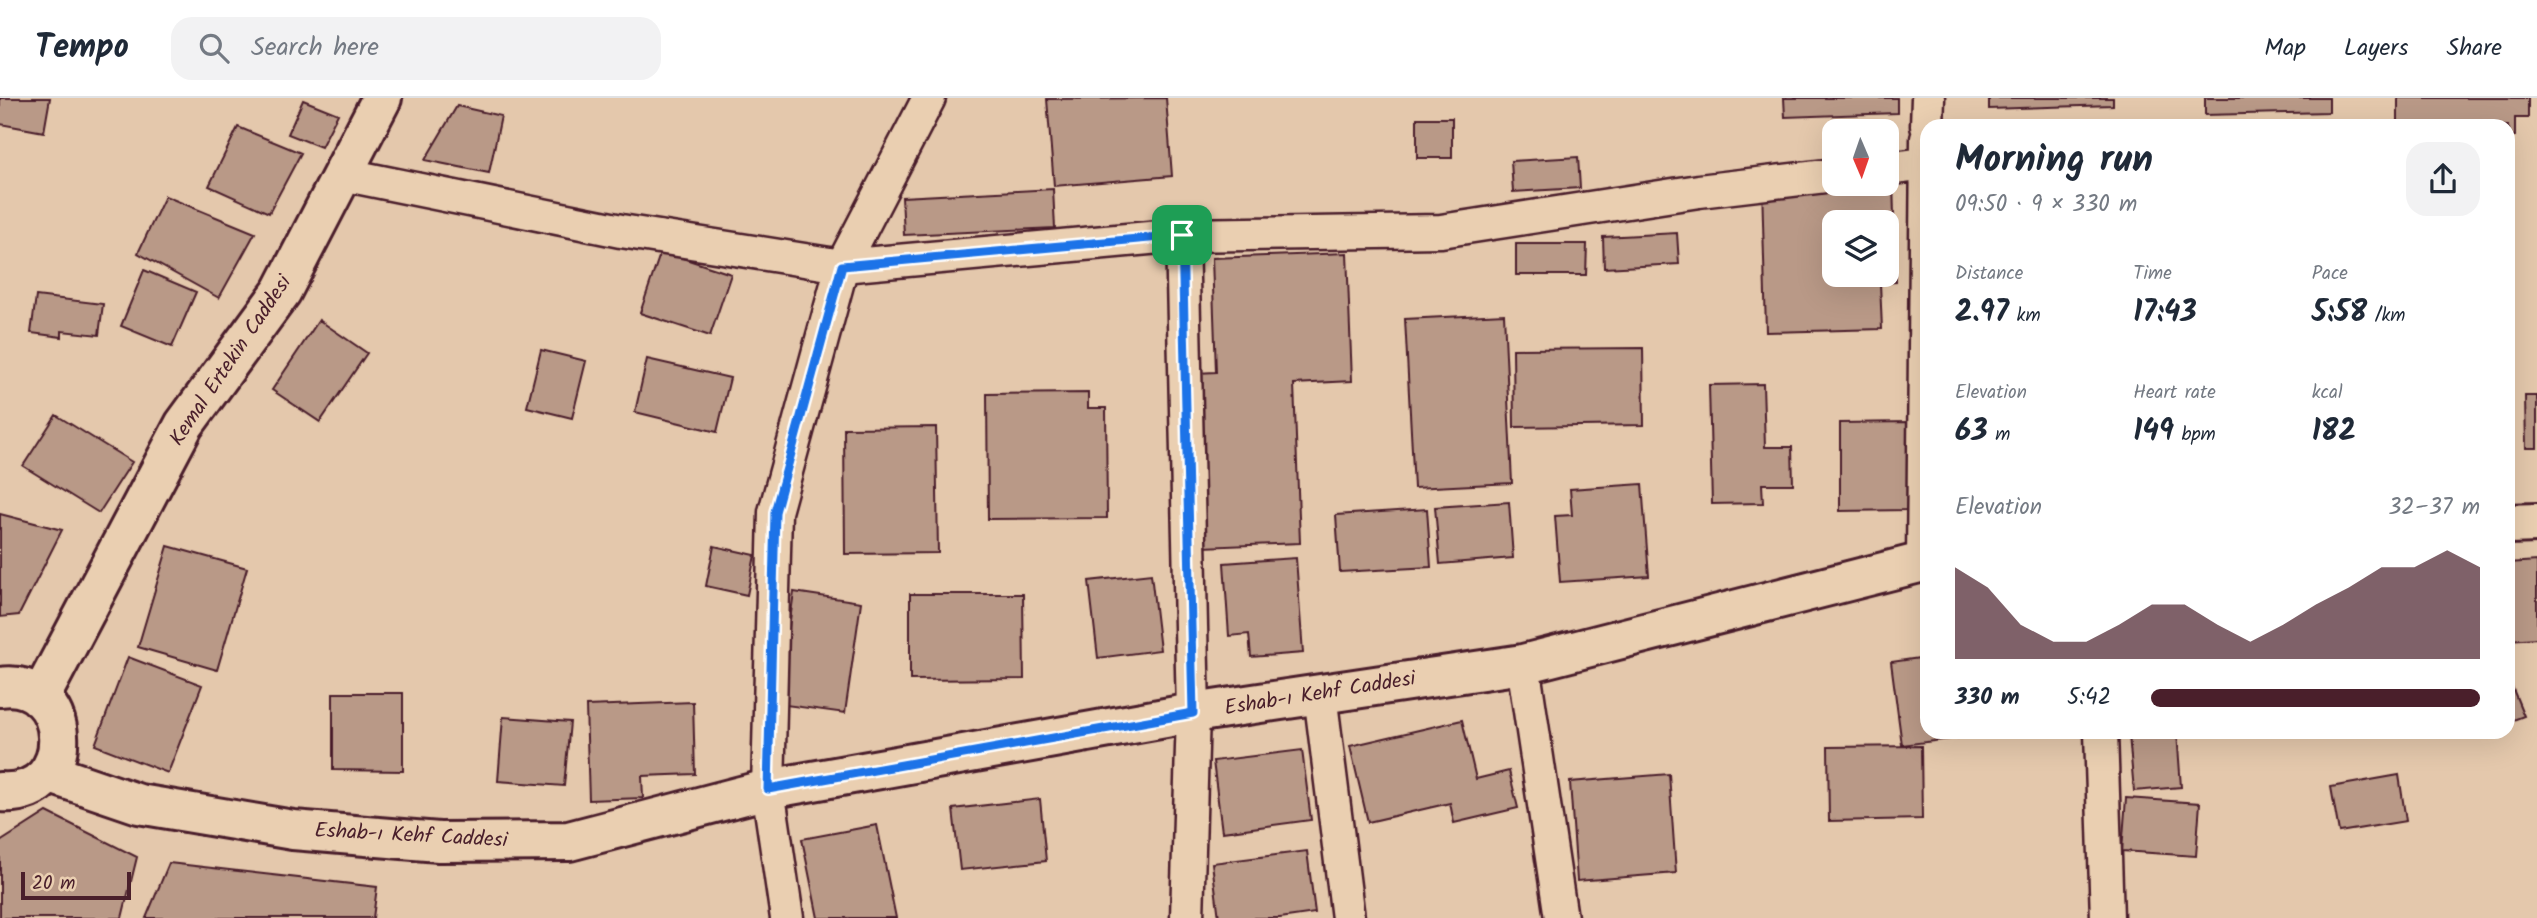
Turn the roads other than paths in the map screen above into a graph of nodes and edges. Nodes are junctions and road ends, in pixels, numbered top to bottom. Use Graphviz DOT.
graph roads {
  1 [pos="382,98"];
  2 [pos="929,98"];
  3 [pos="1928,98"];
  4 [pos="1927,119"];
  5 [pos="1920,165"];
  6 [pos="1899,167"];
  7 [pos="342,174"];
  8 [pos="1822,176"];
  9 [pos="1182,235"];
  10 [pos="842,266"];
  11 [pos="2537,523"];
  12 [pos="2515,524"];
  13 [pos="1920,562"];
  14 [pos="1523,664"];
  15 [pos="0,687"];
  16 [pos="1320,694"];
  17 [pos="40,698"];
  18 [pos="1193,713"];
  19 [pos="2101,739"];
  20 [pos="48,773"];
  21 [pos="768,789"];
  22 [pos="0,792"];
  23 [pos="787,918"];
  24 [pos="1187,918"];
  25 [pos="1348,918"];
  26 [pos="1561,918"];
  27 [pos="2107,918"];
  1 -- 7 [label="street, Kemal Ertekin Caddesi"];
  2 -- 10 [label="street"];
  3 -- 4 [label="street"];
  5 -- 6 [label="street"];
  7 -- 10 [label="street"];
  7 -- 17 [label="street, Kemal Ertekin Caddesi"];
  8 -- 9 [label="street"];
  9 -- 10 [label="street"];
  9 -- 18 [label="street"];
  10 -- 21 [label="street"];
  11 -- 12 [label="street"];
  13 -- 14 [label="street, Eshab-ı Kehf Caddesi"];
  14 -- 16 [label="street, Eshab-ı Kehf Caddesi"];
  14 -- 26 [label="street"];
  15 -- 17 [label="street"];
  16 -- 18 [label="street, Eshab-ı Kehf Caddesi"];
  16 -- 25 [label="street"];
  17 -- 20 [label="street"];
  18 -- 21 [label="street, Eshab-ı Kehf Caddesi"];
  18 -- 24 [label="street"];
  19 -- 27 [label="street"];
  20 -- 21 [label="street, Eshab-ı Kehf Caddesi"];
  20 -- 22 [label="street"];
  21 -- 23 [label="street"];
}
